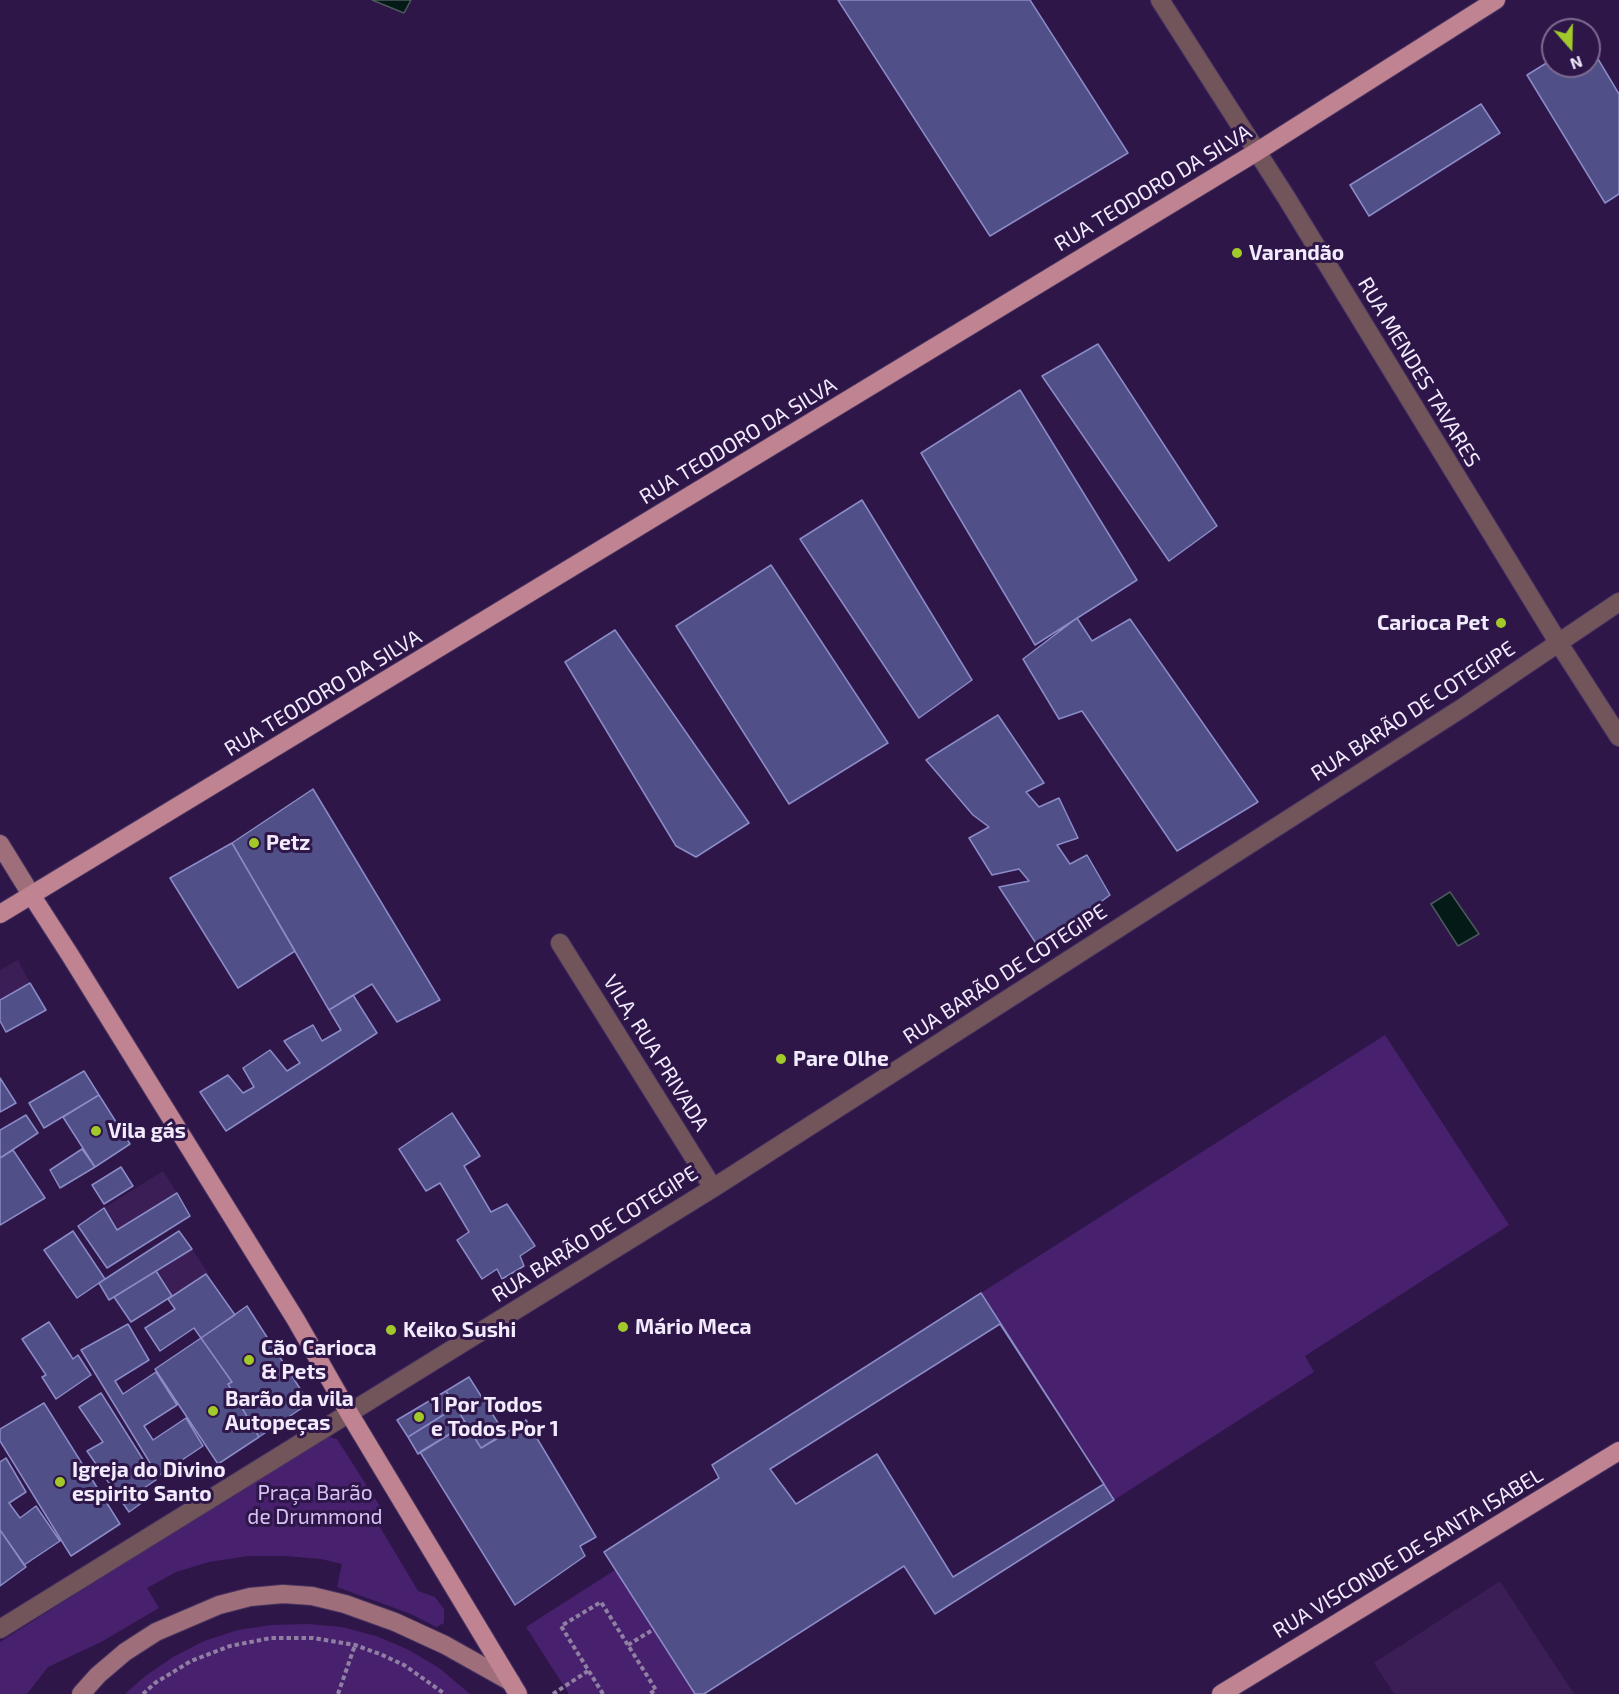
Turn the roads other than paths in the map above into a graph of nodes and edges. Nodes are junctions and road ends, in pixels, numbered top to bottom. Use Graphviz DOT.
graph roads {
  1 [pos="1160,0"];
  2 [pos="1496,0"];
  3 [pos="1257,151"];
  4 [pos="1619,602"];
  5 [pos="1558,642"];
  6 [pos="1619,737"];
  7 [pos="0,844"];
  8 [pos="32,896"];
  9 [pos="0,914"];
  10 [pos="560,943"];
  11 [pos="713,1188"];
  12 [pos="349,1413"];
  13 [pos="1619,1451"];
  14 [pos="0,1629"];
  15 [pos="514,1688"];
  16 [pos="81,1694"];
  17 [pos="1221,1694"];
  1 -- 3 [label="street, RUA MENDES TAVARES"];
  2 -- 3 [label="main road, RUA TEODORO DA SILVA"];
  3 -- 5 [label="street, RUA MENDES TAVARES"];
  3 -- 8 [label="main road, RUA TEODORO DA SILVA"];
  4 -- 5 [label="street, RUA BARÃO DE COTEGIPE"];
  5 -- 6 [label="street, RUA MENDES TAVARES"];
  5 -- 11 [label="street, RUA BARÃO DE COTEGIPE"];
  7 -- 8 [label="street"];
  8 -- 9 [label="main road, RUA TEODORO DA SILVA"];
  8 -- 12 [label="main road"];
  10 -- 11 [label="street, VILA, RUA PRIVADA"];
  11 -- 12 [label="street, RUA BARÃO DE COTEGIPE"];
  12 -- 14 [label="street"];
  12 -- 15 [label="main road"];
  13 -- 17 [label="main road, RUA VISCONDE DE SANTA ISABEL"];
  15 -- 16 [label="street"];
}
